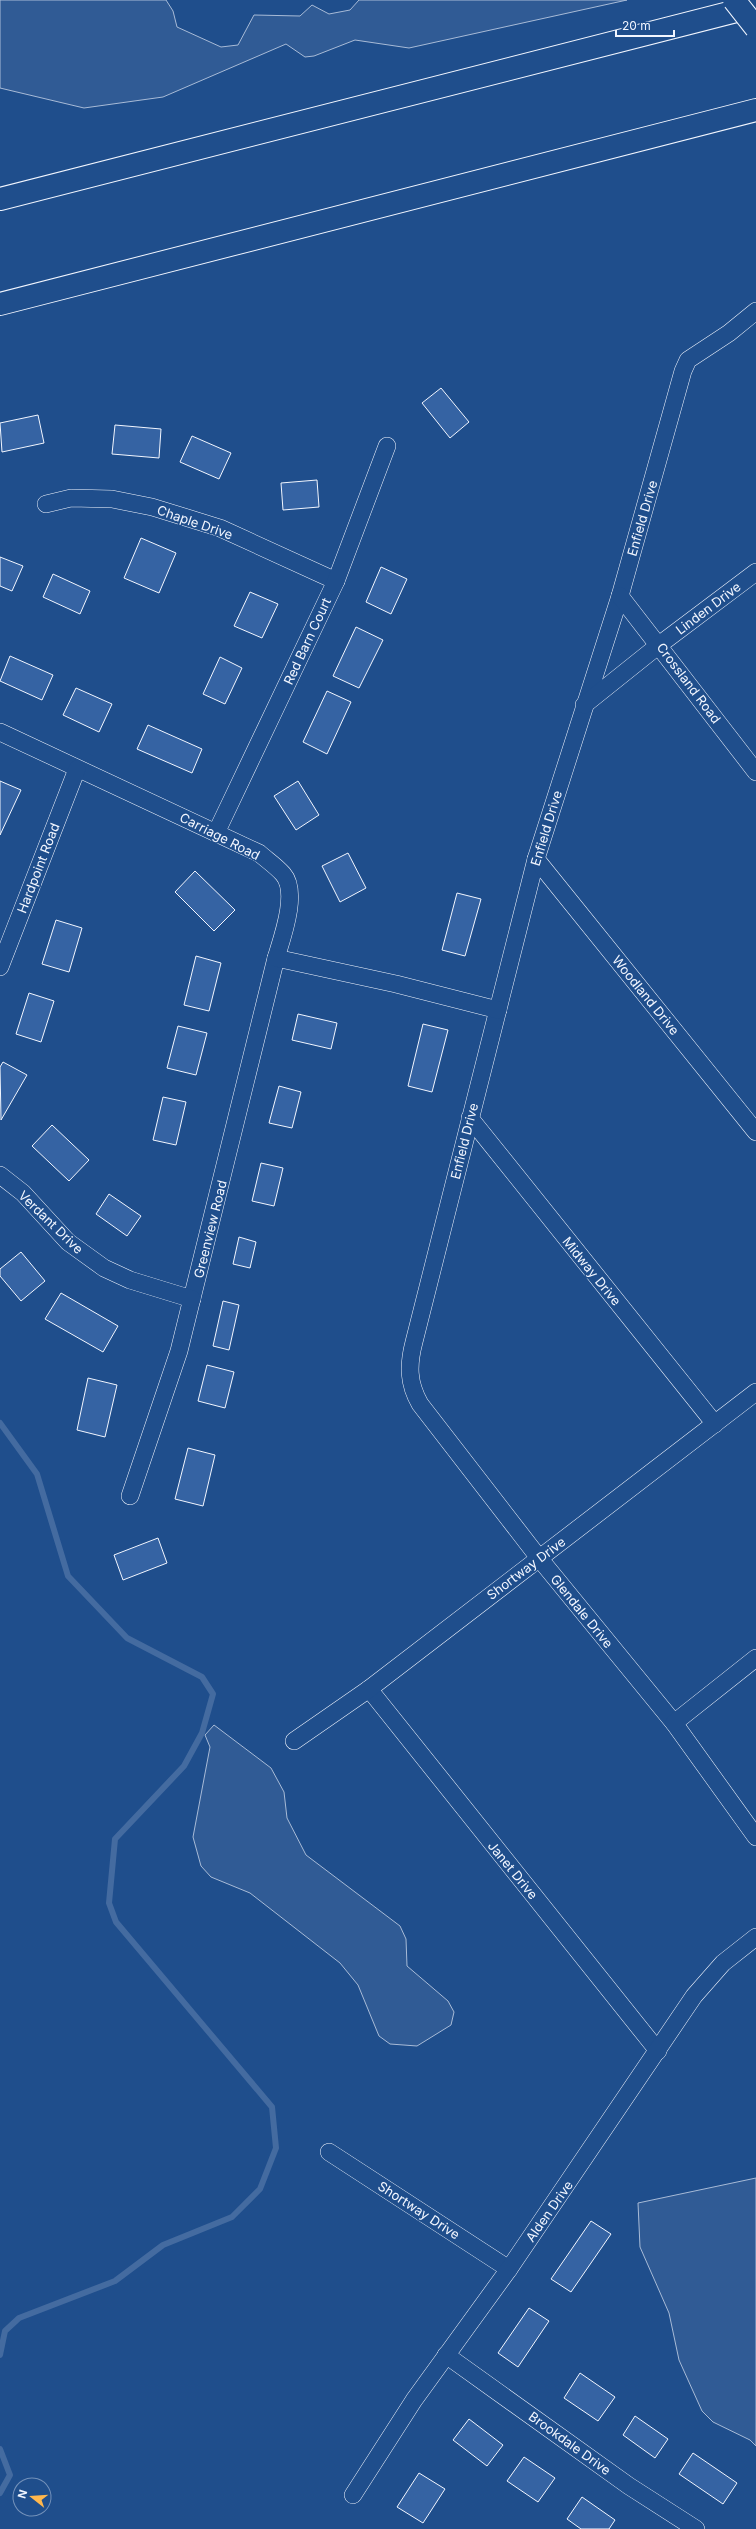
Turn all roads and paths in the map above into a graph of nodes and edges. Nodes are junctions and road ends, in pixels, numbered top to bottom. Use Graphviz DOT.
graph roads {
  1 [pos="734,0"];
  2 [pos="756,6"];
  3 [pos="756,28"];
  4 [pos="756,110"];
  5 [pos="0,199"];
  6 [pos="0,304"];
  7 [pos="756,311"];
  8 [pos="387,446"];
  9 [pos="46,504"];
  10 [pos="756,572"];
  11 [pos="336,581"];
  12 [pos="620,596"];
  13 [pos="659,645"];
  14 [pos="584,705"];
  15 [pos="0,732"];
  16 [pos="77,769"];
  17 [pos="756,772"];
  18 [pos="216,833"];
  19 [pos="536,859"];
  20 [pos="276,958"];
  21 [pos="0,967"];
  22 [pos="498,1010"];
  23 [pos="470,1118"];
  24 [pos="756,1132"];
  25 [pos="0,1175"];
  26 [pos="192,1299"];
  27 [pos="411,1383"];
  28 [pos="756,1392"];
  29 [pos="715,1424"];
  30 [pos="130,1496"];
  31 [pos="539,1558"];
  32 [pos="756,1658"];
  33 [pos="369,1689"];
  34 [pos="674,1723"];
  35 [pos="294,1741"];
  36 [pos="756,1837"];
  37 [pos="756,1937"];
  38 [pos="658,2051"];
  39 [pos="329,2152"];
  40 [pos="509,2269"];
  41 [pos="446,2355"];
  42 [pos="353,2495"];
  43 [pos="696,2529"];
  1 -- 3 [label="main road, bridge"];
  2 -- 5 [label="main road"];
  4 -- 6 [label="main road"];
  7 -- 12 [label="street, Enfield Drive"];
  8 -- 11 [label="street, Red Barn Court"];
  9 -- 11 [label="street, Chaple Drive"];
  10 -- 13 [label="street, Linden Drive"];
  11 -- 18 [label="street, Red Barn Court"];
  12 -- 13 [label="street, Crossland Road"];
  12 -- 14 [label="street, Enfield Drive"];
  13 -- 14 [label="street, Linden Drive"];
  13 -- 17 [label="street, Crossland Road"];
  14 -- 19 [label="street, Enfield Drive"];
  15 -- 16 [label="street, Carriage Road"];
  16 -- 18 [label="street, Carriage Road"];
  16 -- 21 [label="street, Hardpoint Road"];
  18 -- 20 [label="street, Carriage Road"];
  19 -- 22 [label="street, Enfield Drive"];
  19 -- 24 [label="street, Woodland Drive"];
  20 -- 22 [label="street"];
  20 -- 26 [label="street, Greenview Road"];
  22 -- 23 [label="street, Enfield Drive"];
  23 -- 27 [label="street, Enfield Drive"];
  23 -- 29 [label="street, Midway Drive"];
  25 -- 26 [label="street, Verdant Drive"];
  26 -- 30 [label="street, Greenview Road"];
  27 -- 31 [label="street, Glendale Drive"];
  28 -- 29 [label="street, Shortway Drive"];
  29 -- 31 [label="street, Shortway Drive"];
  31 -- 33 [label="street, Shortway Drive"];
  31 -- 34 [label="street, Glendale Drive"];
  32 -- 34 [label="street"];
  33 -- 35 [label="street, Shortway Drive"];
  33 -- 38 [label="street, Janet Drive"];
  34 -- 36 [label="street, Glendale Drive"];
  37 -- 38 [label="street, Alden Drive"];
  38 -- 40 [label="street, Alden Drive"];
  39 -- 40 [label="street, Shortway Drive"];
  40 -- 41 [label="street, Alden Drive"];
  41 -- 42 [label="street, Alden Drive"];
  41 -- 43 [label="street, Brookdale Drive"];
}
